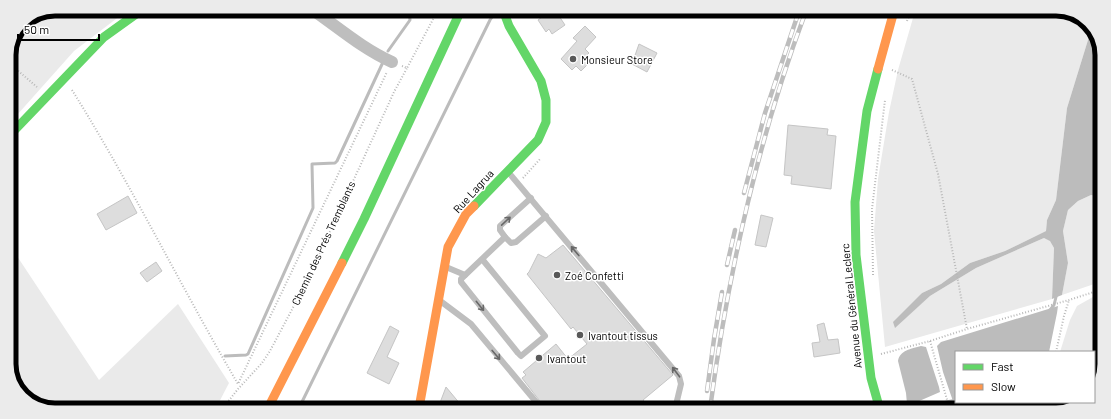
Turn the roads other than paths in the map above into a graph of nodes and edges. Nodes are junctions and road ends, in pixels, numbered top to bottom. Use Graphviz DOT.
graph roads {
  1 [pos="132,16"];
  2 [pos="321,16"];
  3 [pos="458,16"];
  4 [pos="506,16"];
  5 [pos="893,16"];
  6 [pos="392,62"];
  7 [pos="16,129"];
  8 [pos="508,171"];
  9 [pos="531,198"];
  10 [pos="546,216"];
  11 [pos="505,237"];
  12 [pos="482,259"];
  13 [pos="444,266"];
  14 [pos="464,275"];
  15 [pos="438,299"];
  16 [pos="271,403"];
  17 [pos="419,403"];
  18 [pos="537,403"];
  19 [pos="676,403"];
  20 [pos="878,403"];
  1 -- 7 [label="main road"];
  2 -- 6 [label="street"];
  3 -- 16 [label="main road"];
  4 -- 8 [label="main road, Rue Lagrua"];
  5 -- 20 [label="main road, Avenue du Général Leclerc"];
  8 -- 9 [label="lane"];
  8 -- 13 [label="main road, Rue Lagrua"];
  9 -- 10 [label="lane"];
  11 -- 9 [label="lane, one-way"];
  10 -- 11 [label="lane"];
  19 -- 10 [label="lane, one-way"];
  11 -- 12 [label="lane"];
  12 -- 14 [label="lane"];
  14 -- 12 [label="lane, one-way"];
  13 -- 14 [label="lane"];
  13 -- 15 [label="main road, Rue Lagrua"];
  15 -- 17 [label="main road, Rue Lagrua"];
  15 -- 18 [label="lane, one-way"];
}
